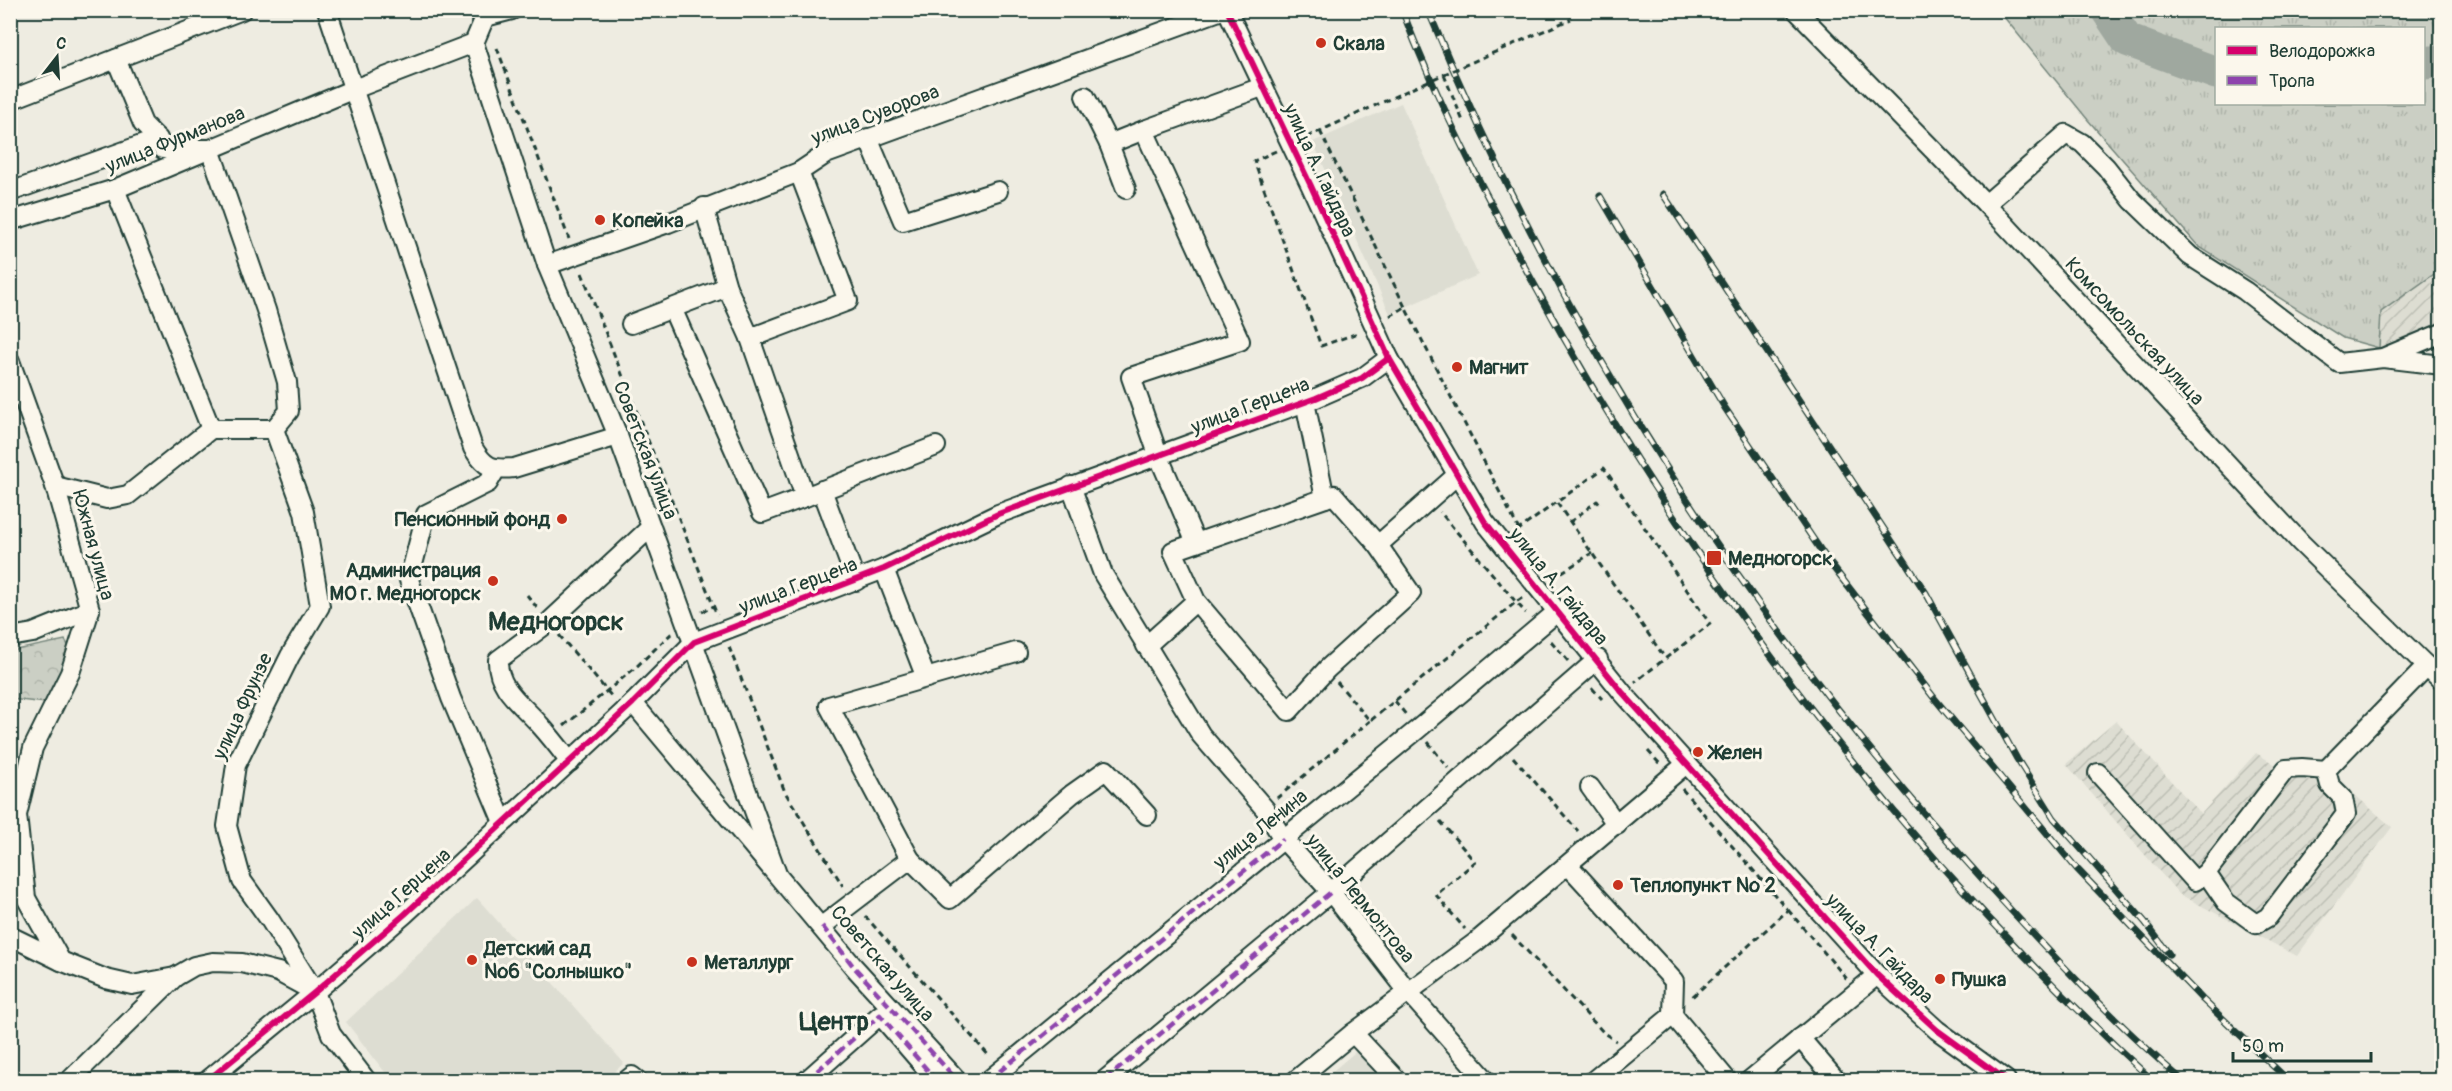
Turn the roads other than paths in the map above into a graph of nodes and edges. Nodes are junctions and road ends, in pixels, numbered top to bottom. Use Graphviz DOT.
graph roads {
  1 [pos="242,10"];
  2 [pos="327,10"];
  3 [pos="512,10"];
  4 [pos="1225,10"];
  5 [pos="1796,10"];
  6 [pos="474,43"];
  7 [pos="116,59"];
  8 [pos="1263,87"];
  9 [pos="354,89"];
  10 [pos="1085,96"];
  11 [pos="10,100"];
  12 [pos="1144,130"];
  13 [pos="868,138"];
  14 [pos="158,139"];
  15 [pos="1109,144"];
  16 [pos="210,150"];
  17 [pos="799,171"];
  18 [pos="115,189"];
  19 [pos="1126,189"];
  20 [pos="998,191"];
  21 [pos="10,192"];
  22 [pos="1986,204"];
  23 [pos="704,207"];
  24 [pos="10,221"];
  25 [pos="547,265"];
  26 [pos="727,287"];
  27 [pos="672,308"];
  28 [pos="631,324"];
  29 [pos="2442,333"];
  30 [pos="750,338"];
  31 [pos="1389,358"];
  32 [pos="2384,358"];
  33 [pos="10,361"];
  34 [pos="2442,365"];
  35 [pos="1305,402"];
  36 [pos="211,429"];
  37 [pos="274,429"];
  38 [pos="618,436"];
  39 [pos="936,446"];
  40 [pos="1159,457"];
  41 [pos="496,469"];
  42 [pos="1458,475"];
  43 [pos="55,486"];
  44 [pos="1071,486"];
  45 [pos="814,494"];
  46 [pos="1324,498"];
  47 [pos="651,527"];
  48 [pos="1196,543"];
  49 [pos="1378,545"];
  50 [pos="884,569"];
  51 [pos="856,580"];
  52 [pos="1196,601"];
  53 [pos="90,610"];
  54 [pos="1558,611"];
  55 [pos="10,637"];
  56 [pos="694,642"];
  57 [pos="1146,646"];
  58 [pos="1016,652"];
  59 [pos="1598,659"];
  60 [pos="2437,676"];
  61 [pos="926,678"];
  62 [pos="629,707"];
  63 [pos="570,762"];
  64 [pos="1686,764"];
  65 [pos="2326,770"];
  66 [pos="2098,773"];
  67 [pos="1590,787"];
  68 [pos="1147,815"];
  69 [pos="503,822"];
  70 [pos="1617,825"];
  71 [pos="1283,839"];
  72 [pos="910,859"];
  73 [pos="1568,865"];
  74 [pos="2206,873"];
  75 [pos="777,874"];
  76 [pos="10,875"];
  77 [pos="1331,892"];
  78 [pos="26,898"];
  79 [pos="822,926"];
  80 [pos="10,936"];
  81 [pos="61,961"];
  82 [pos="1877,975"];
  83 [pos="175,977"];
  84 [pos="315,992"];
  85 [pos="1409,993"];
  86 [pos="1673,1015"];
  87 [pos="1353,1033"];
  88 [pos="1800,1038"];
  89 [pos="995,1075"];
  90 [pos="70,1080"];
  91 [pos="208,1080"];
  92 [pos="366,1080"];
  93 [pos="627,1080"];
  94 [pos="637,1080"];
  95 [pos="807,1080"];
  96 [pos="936,1080"];
  97 [pos="957,1080"];
  98 [pos="1105,1080"];
  99 [pos="1296,1080"];
  100 [pos="1397,1080"];
  101 [pos="1486,1080"];
  102 [pos="1594,1080"];
  103 [pos="1726,1080"];
  104 [pos="1750,1080"];
  105 [pos="1836,1080"];
  106 [pos="2006,1080"];
  1 -- 7 [label="street"];
  2 -- 9 [label="street"];
  3 -- 6 [label="street"];
  4 -- 8 [label="street, улица А. Гайдара"];
  4 -- 13 [label="street, улица Суворова"];
  5 -- 22 [label="street, Комсомольская улица"];
  6 -- 9 [label="street, улица Фурманова"];
  6 -- 25 [label="street, Советская улица"];
  7 -- 11 [label="street"];
  7 -- 14 [label="street"];
  8 -- 12 [label="street"];
  8 -- 31 [label="street, улица А. Гайдара"];
  9 -- 16 [label="street, улица Фурманова"];
  9 -- 41 [label="street"];
  10 -- 15 [label="street"];
  12 -- 15 [label="street"];
  12 -- 40 [label="street"];
  13 -- 17 [label="street, улица Суворова"];
  13 -- 20 [label="street"];
  14 -- 16 [label="street"];
  14 -- 21 [label="street"];
  15 -- 19 [label="street"];
  16 -- 18 [label="street, улица Фурманова"];
  16 -- 37 [label="street"];
  17 -- 23 [label="street, улица Суворова"];
  17 -- 30 [label="street"];
  18 -- 24 [label="street, улица Фурманова"];
  18 -- 36 [label="street"];
  22 -- 32 [label="street"];
  22 -- 60 [label="street, Комсомольская улица"];
  23 -- 25 [label="street, улица Суворова"];
  23 -- 26 [label="street"];
  25 -- 38 [label="street, Советская улица"];
  26 -- 27 [label="street"];
  26 -- 30 [label="street"];
  27 -- 28 [label="street"];
  27 -- 45 [label="street"];
  29 -- 32 [label="street"];
  30 -- 45 [label="street"];
  31 -- 35 [label="street, улица Герцена"];
  31 -- 42 [label="street, улица А. Гайдара"];
  32 -- 34 [label="street"];
  33 -- 43 [label="street, Южная улица"];
  35 -- 40 [label="street, улица Герцена"];
  35 -- 46 [label="street"];
  36 -- 37 [label="street"];
  36 -- 43 [label="street"];
  37 -- 84 [label="street, улица Фрунзе"];
  38 -- 41 [label="street"];
  38 -- 47 [label="street, Советская улица"];
  39 -- 45 [label="street"];
  40 -- 44 [label="street, улица Герцена"];
  40 -- 48 [label="street"];
  41 -- 69 [label="street"];
  42 -- 49 [label="street"];
  42 -- 54 [label="street, улица А. Гайдара"];
  43 -- 53 [label="street, Южная улица"];
  44 -- 50 [label="street, улица Герцена"];
  44 -- 57 [label="street, улица Лермонтова"];
  45 -- 51 [label="street"];
  46 -- 48 [label="street"];
  46 -- 49 [label="street"];
  47 -- 56 [label="street, Советская улица"];
  47 -- 63 [label="street"];
  48 -- 52 [label="street"];
  49 -- 52 [label="street"];
  50 -- 51 [label="street, улица Герцена"];
  50 -- 61 [label="street"];
  51 -- 56 [label="street, улица Герцена"];
  52 -- 57 [label="street"];
  53 -- 55 [label="street"];
  53 -- 78 [label="street, Южная улица"];
  54 -- 59 [label="street, улица А. Гайдара"];
  54 -- 71 [label="street, улица Ленина"];
  56 -- 62 [label="street, улица Герцена"];
  56 -- 75 [label="street, Советская улица"];
  57 -- 71 [label="street, улица Лермонтова"];
  58 -- 61 [label="street"];
  59 -- 64 [label="street, улица А. Гайдара"];
  59 -- 77 [label="street"];
  60 -- 65 [label="street"];
  61 -- 72 [label="street"];
  62 -- 63 [label="street, улица Герцена"];
  62 -- 75 [label="street, Советская улица"];
  63 -- 69 [label="street, улица Герцена"];
  64 -- 70 [label="street"];
  64 -- 82 [label="street, улица А. Гайдара"];
  65 -- 74 [label="street"];
  65 -- 74 [label="street"];
  66 -- 74 [label="street"];
  67 -- 70 [label="street"];
  68 -- 72 [label="street"];
  69 -- 84 [label="street, улица Герцена"];
  70 -- 73 [label="street"];
  71 -- 77 [label="street, улица Лермонтова"];
  71 -- 89 [label="street, улица Ленина"];
  72 -- 79 [label="street"];
  73 -- 85 [label="street"];
  73 -- 86 [label="street"];
  75 -- 79 [label="street, Советская улица"];
  76 -- 78 [label="street"];
  77 -- 85 [label="street, улица Лермонтова"];
  77 -- 98 [label="street"];
  78 -- 81 [label="street, Южная улица"];
  79 -- 97 [label="street, Советская улица"];
  80 -- 81 [label="street"];
  81 -- 83 [label="street"];
  82 -- 88 [label="street"];
  82 -- 106 [label="street, улица А. Гайдара"];
  83 -- 84 [label="street"];
  83 -- 90 [label="street"];
  84 -- 91 [label="street, улица Герцена"];
  84 -- 92 [label="street, улица Фрунзе"];
  85 -- 87 [label="street"];
  85 -- 101 [label="street, улица Лермонтова"];
  86 -- 102 [label="street"];
  86 -- 103 [label="street"];
  87 -- 99 [label="street"];
  87 -- 100 [label="street"];
  88 -- 104 [label="street"];
  88 -- 105 [label="street"];
  93 -- 94 [label="street"];
  95 -- 96 [label="street"];
}
